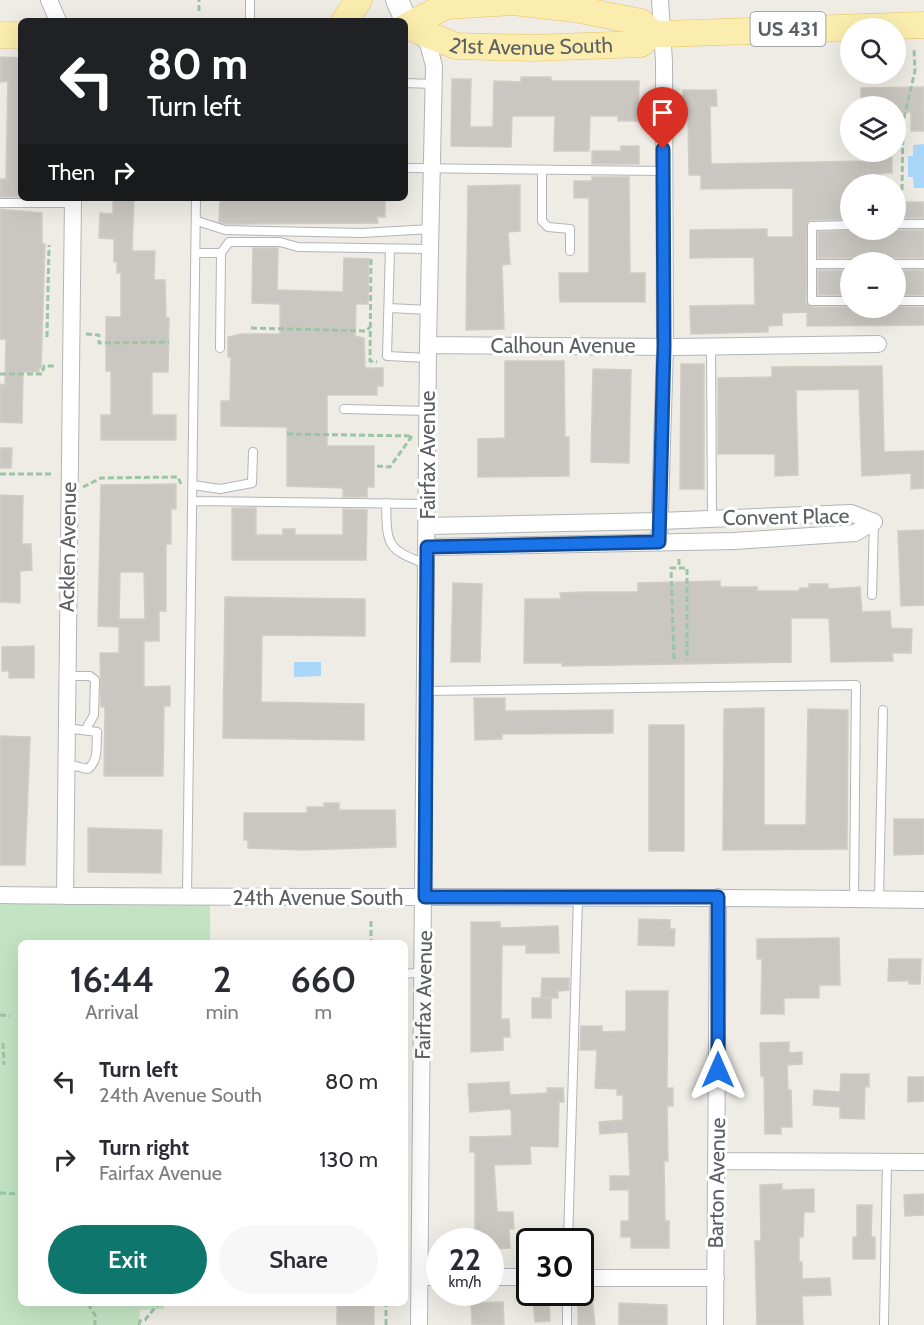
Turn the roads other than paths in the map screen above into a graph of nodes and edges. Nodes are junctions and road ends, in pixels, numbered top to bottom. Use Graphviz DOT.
graph roads {
  1 [pos="50,0"];
  2 [pos="250,0"];
  3 [pos="359,0"];
  4 [pos="397,0"];
  5 [pos="660,0"];
  6 [pos="565,5"];
  7 [pos="57,18"];
  8 [pos="250,18"];
  9 [pos="346,18"];
  10 [pos="404,18"];
  11 [pos="924,25"];
  12 [pos="408,26"];
  13 [pos="408,27"];
  14 [pos="408,28"];
  15 [pos="658,33"];
  16 [pos="0,35"];
  17 [pos="18,35"];
  18 [pos="408,83"];
  19 [pos="433,84"];
  20 [pos="408,168"];
  21 [pos="431,169"];
  22 [pos="542,171"];
  23 [pos="663,171"];
  24 [pos="49,201"];
  25 [pos="73,201"];
  26 [pos="196,201"];
  27 [pos="0,203"];
  28 [pos="197,221"];
  29 [pos="906,224"];
  30 [pos="924,224"];
  31 [pos="840,225"];
  32 [pos="431,229"];
  33 [pos="390,249"];
  34 [pos="430,249"];
  35 [pos="570,251"];
  36 [pos="196,253"];
  37 [pos="221,254"];
  38 [pos="812,264"];
  39 [pos="840,264"];
  40 [pos="906,264"];
  41 [pos="924,264"];
  42 [pos="840,301"];
  43 [pos="906,301"];
  44 [pos="924,301"];
  45 [pos="388,308"];
  46 [pos="429,310"];
  47 [pos="878,344"];
  48 [pos="664,346"];
  49 [pos="711,346"];
  50 [pos="220,348"];
  51 [pos="428,352"];
  52 [pos="344,410"];
  53 [pos="428,411"];
  54 [pos="253,452"];
  55 [pos="193,485"];
  56 [pos="193,501"];
  57 [pos="386,503"];
  58 [pos="427,504"];
  59 [pos="712,518"];
  60 [pos="660,521"];
  61 [pos="874,522"];
  62 [pos="427,526"];
  63 [pos="659,542"];
  64 [pos="427,547"];
  65 [pos="427,564"];
  66 [pos="872,596"];
  67 [pos="66,676"];
  68 [pos="426,691"];
  69 [pos="882,710"];
  70 [pos="66,728"];
  71 [pos="86,729"];
  72 [pos="66,764"];
  73 [pos="0,895"];
  74 [pos="64,896"];
  75 [pos="425,897"];
  76 [pos="718,897"];
  77 [pos="187,898"];
  78 [pos="578,898"];
  79 [pos="854,899"];
  80 [pos="879,899"];
  81 [pos="924,900"];
  82 [pos="424,972"];
  83 [pos="408,974"];
  84 [pos="718,1161"];
  85 [pos="887,1161"];
  86 [pos="924,1162"];
  87 [pos="568,1228"];
  88 [pos="420,1277"];
  89 [pos="426,1277"];
  90 [pos="594,1278"];
  91 [pos="716,1278"];
  92 [pos="567,1306"];
  93 [pos="420,1325"];
  94 [pos="567,1325"];
  95 [pos="715,1325"];
  96 [pos="884,1325"];
  1 -- 7 [label="street"];
  2 -- 8 [label="lane"];
  3 -- 9 [label="main road"];
  4 -- 10 [label="main road"];
  5 -- 15 [label="street"];
  6 -- 12 [label="main road, 21st Avenue South / US 431"];
  6 -- 15 [label="main road, 21st Avenue South / US 431"];
  11 -- 15 [label="main road, 21st Avenue South / US 431"];
  13 -- 15 [label="main road, 21st Avenue South / US 431"];
  14 -- 19 [label="street, Fairfax Avenue"];
  15 -- 23 [label="street"];
  16 -- 17 [label="main road"];
  18 -- 19 [label="lane"];
  19 -- 21 [label="street, Fairfax Avenue"];
  20 -- 21 [label="lane"];
  21 -- 22 [label="lane"];
  21 -- 32 [label="street, Fairfax Avenue"];
  22 -- 23 [label="lane"];
  22 -- 35 [label="lane"];
  23 -- 48 [label="street"];
  24 -- 27 [label="lane"];
  25 -- 67 [label="street, Acklen Avenue"];
  26 -- 28 [label="lane"];
  28 -- 32 [label="lane"];
  28 -- 36 [label="lane"];
  29 -- 30 [label="lane"];
  31 -- 38 [label="lane"];
  32 -- 34 [label="street, Fairfax Avenue"];
  33 -- 34 [label="lane"];
  33 -- 37 [label="lane"];
  33 -- 45 [label="lane"];
  34 -- 46 [label="street, Fairfax Avenue"];
  36 -- 37 [label="lane"];
  36 -- 55 [label="lane"];
  37 -- 50 [label="lane"];
  38 -- 39 [label="lane"];
  38 -- 42 [label="lane"];
  40 -- 41 [label="lane"];
  43 -- 44 [label="lane"];
  45 -- 46 [label="lane"];
  45 -- 51 [label="lane"];
  46 -- 51 [label="street, Fairfax Avenue"];
  47 -- 49 [label="street, Calhoun Avenue"];
  48 -- 49 [label="street, Calhoun Avenue"];
  48 -- 51 [label="street, Calhoun Avenue"];
  48 -- 60 [label="street"];
  49 -- 59 [label="lane"];
  51 -- 53 [label="street, Fairfax Avenue"];
  52 -- 53 [label="lane"];
  53 -- 58 [label="street, Fairfax Avenue"];
  54 -- 55 [label="lane"];
  55 -- 56 [label="lane"];
  56 -- 57 [label="lane"];
  56 -- 77 [label="lane"];
  57 -- 58 [label="lane"];
  57 -- 65 [label="lane"];
  58 -- 62 [label="street, Fairfax Avenue"];
  59 -- 60 [label="street, Convent Place"];
  59 -- 61 [label="street, Convent Place"];
  60 -- 62 [label="street, Convent Place"];
  60 -- 63 [label="street"];
  61 -- 63 [label="street, Convent Place"];
  61 -- 66 [label="lane"];
  62 -- 64 [label="street, Fairfax Avenue"];
  63 -- 64 [label="street, Convent Place"];
  64 -- 65 [label="street, Fairfax Avenue"];
  65 -- 68 [label="street, Fairfax Avenue"];
  67 -- 70 [label="street, Acklen Avenue"];
  67 -- 71 [label="lane"];
  68 -- 75 [label="street, Fairfax Avenue"];
  68 -- 79 [label="lane"];
  69 -- 80 [label="lane"];
  70 -- 71 [label="lane"];
  70 -- 72 [label="street, Acklen Avenue"];
  71 -- 72 [label="lane"];
  72 -- 74 [label="street, Acklen Avenue"];
  73 -- 74 [label="street, 24th Avenue South"];
  74 -- 77 [label="street, 24th Avenue South"];
  75 -- 77 [label="street, 24th Avenue South"];
  75 -- 78 [label="street, 24th Avenue South"];
  75 -- 82 [label="street, Fairfax Avenue"];
  76 -- 78 [label="street, 24th Avenue South"];
  76 -- 79 [label="street, 24th Avenue South"];
  76 -- 84 [label="street, Barton Avenue"];
  78 -- 87 [label="lane"];
  79 -- 80 [label="street, 24th Avenue South"];
  80 -- 81 [label="street, 24th Avenue South"];
  82 -- 83 [label="lane"];
  82 -- 88 [label="street, Fairfax Avenue"];
  84 -- 85 [label="street"];
  84 -- 91 [label="street, Barton Avenue"];
  85 -- 86 [label="street"];
  85 -- 96 [label="lane"];
  88 -- 89 [label="street"];
  88 -- 93 [label="street, Fairfax Avenue"];
  90 -- 91 [label="street"];
  91 -- 95 [label="street, Barton Avenue"];
  92 -- 94 [label="lane"];
}
